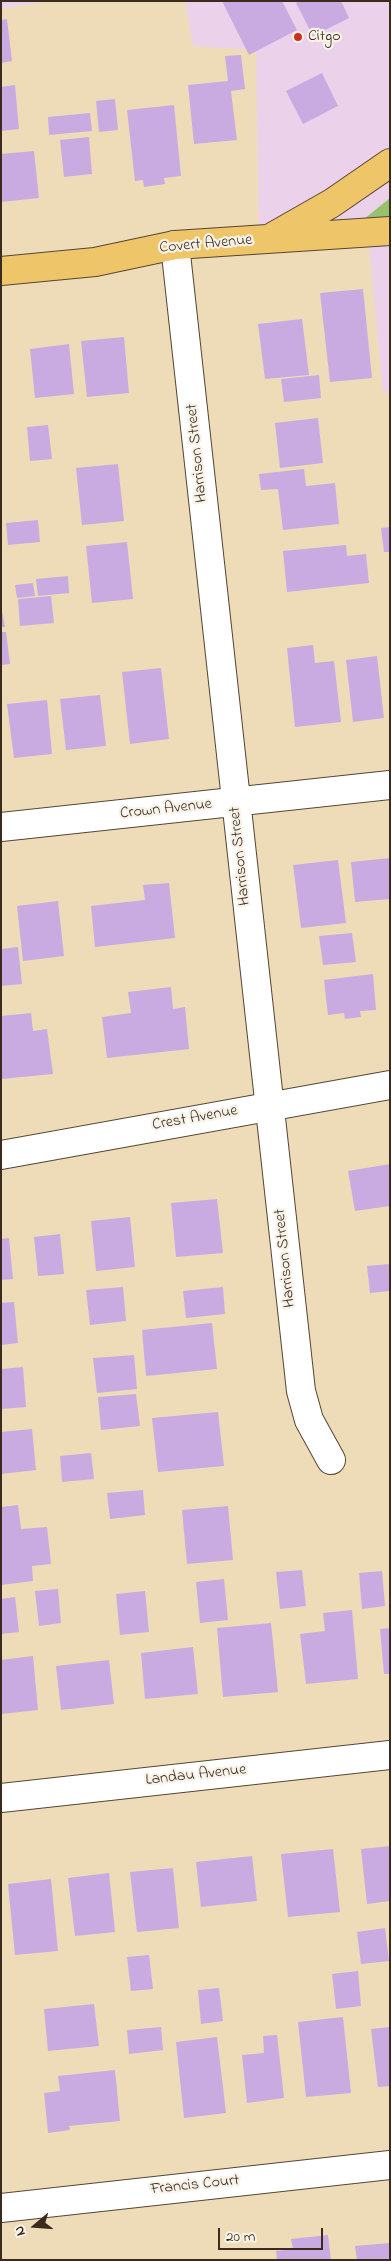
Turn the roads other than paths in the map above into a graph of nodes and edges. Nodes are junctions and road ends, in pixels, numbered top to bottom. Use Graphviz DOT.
graph roads {
  1 [pos="390,163"];
  2 [pos="390,231"];
  3 [pos="266,240"];
  4 [pos="176,245"];
  5 [pos="1,271"];
  6 [pos="390,785"];
  7 [pos="236,802"];
  8 [pos="1,827"];
  9 [pos="390,1085"];
  10 [pos="269,1106"];
  11 [pos="1,1154"];
  12 [pos="331,1460"];
  13 [pos="390,1755"];
  14 [pos="1,1798"];
  15 [pos="390,2165"];
  16 [pos="1,2208"];
  1 -- 3 [label="main road, Covert Avenue"];
  2 -- 3 [label="main road"];
  3 -- 4 [label="main road, Covert Avenue"];
  4 -- 5 [label="main road, Covert Avenue"];
  4 -- 7 [label="street, Harrison Street"];
  6 -- 7 [label="street, Crown Avenue"];
  7 -- 8 [label="street, Crown Avenue"];
  7 -- 10 [label="street, Harrison Street"];
  9 -- 10 [label="street, Crest Avenue"];
  10 -- 11 [label="street, Crest Avenue"];
  10 -- 12 [label="street, Harrison Street"];
  13 -- 14 [label="street, Landau Avenue"];
  15 -- 16 [label="street, Francis Court"];
}
